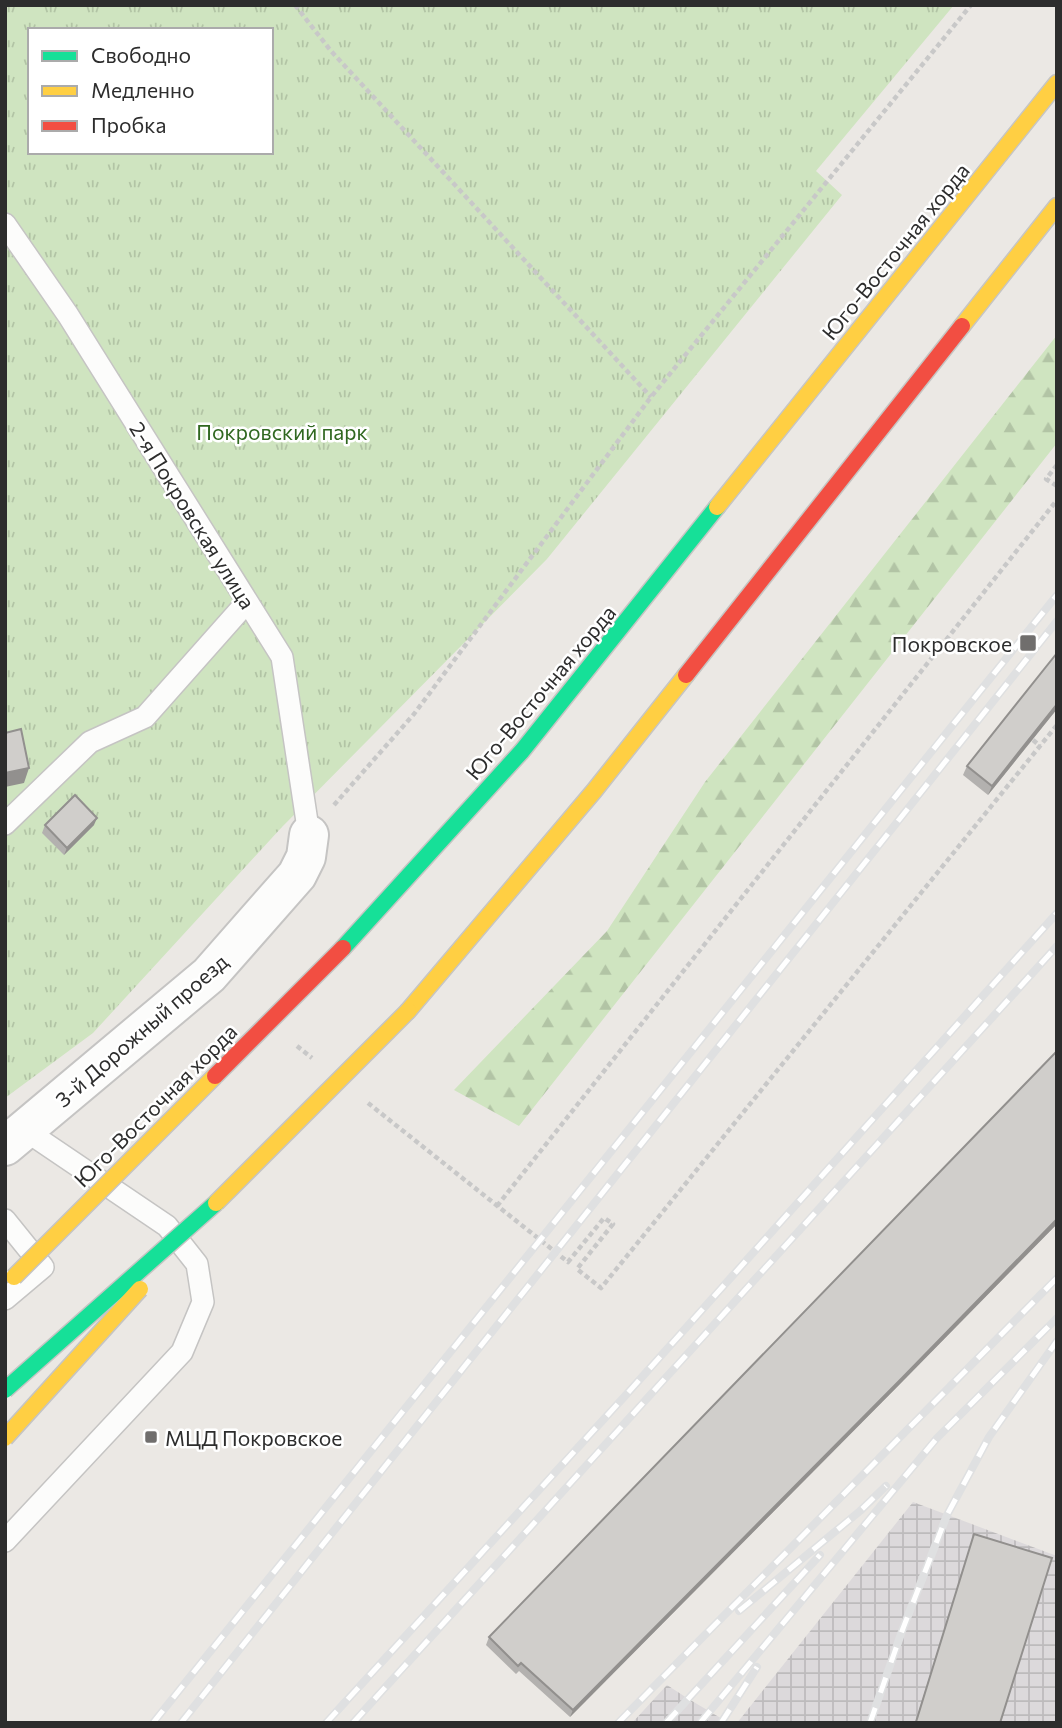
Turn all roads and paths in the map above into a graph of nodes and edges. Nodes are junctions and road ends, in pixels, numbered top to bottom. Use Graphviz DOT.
graph roads {
  1 [pos="295,5"];
  2 [pos="971,5"];
  3 [pos="1057,83"];
  4 [pos="1057,206"];
  5 [pos="8,232"];
  6 [pos="651,397"];
  7 [pos="1057,465"];
  8 [pos="1057,486"];
  9 [pos="1057,500"];
  10 [pos="247,602"];
  11 [pos="1057,724"];
  12 [pos="1033,740"];
  13 [pos="1040,746"];
  14 [pos="5,824"];
  15 [pos="309,835"];
  16 [pos="15,1138"];
  17 [pos="223,1197"];
  18 [pos="5,1220"];
  19 [pos="5,1284"];
  20 [pos="5,1299"];
  21 [pos="5,1390"];
  22 [pos="5,1438"];
  23 [pos="5,1541"];
  1 -- 6 [label="path"];
  2 -- 6 [label="path"];
  3 -- 19 [label="main road, Юго-Восточная хорда, bridge"];
  4 -- 17 [label="main road, bridge"];
  5 -- 10 [label="lane, 2-я Покровская улица"];
  6 -- 15 [label="path"];
  7 -- 8 [label="path"];
  9 -- 13 [label="path"];
  10 -- 14 [label="lane"];
  10 -- 15 [label="lane, 2-я Покровская улица"];
  11 -- 13 [label="path"];
  12 -- 13 [label="path"];
  15 -- 16 [label="street, 3-й Дорожный проезд"];
  16 -- 23 [label="lane"];
  17 -- 21 [label="main road, bridge"];
  17 -- 22 [label="main road, bridge"];
  18 -- 20 [label="lane"];
}
